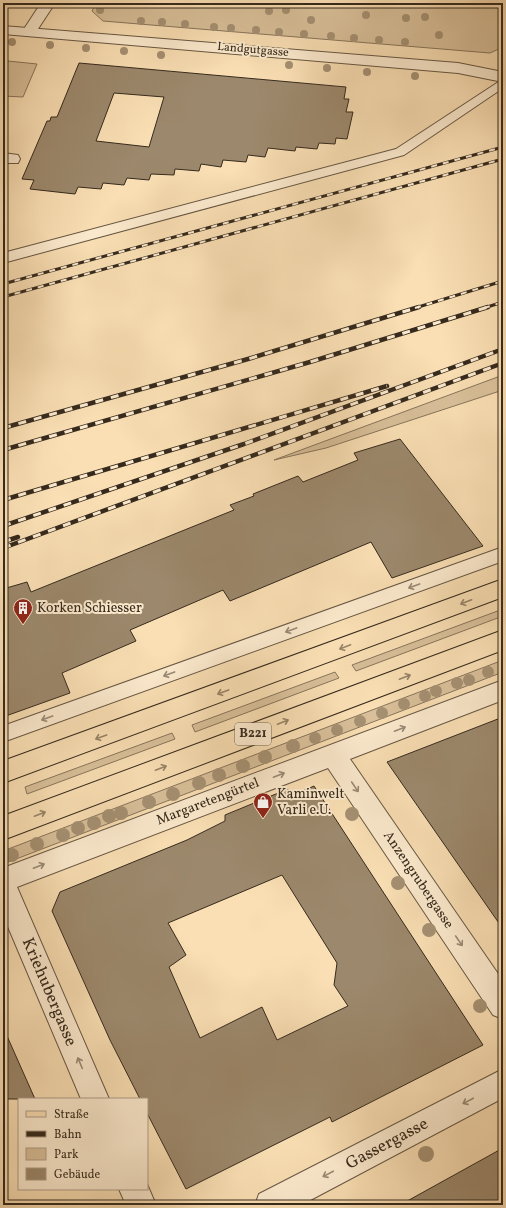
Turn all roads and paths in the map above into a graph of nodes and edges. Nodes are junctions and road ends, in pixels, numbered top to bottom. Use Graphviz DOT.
graph roads {
  1 [pos="48,3"];
  2 [pos="3,30"];
  3 [pos="30,32"];
  4 [pos="503,77"];
  5 [pos="503,83"];
  6 [pos="3,258"];
  7 [pos="503,554"];
  8 [pos="503,588"];
  9 [pos="503,640"];
  10 [pos="503,690"];
  11 [pos="3,734"];
  12 [pos="333,755"];
  13 [pos="3,772"];
  14 [pos="3,828"];
  15 [pos="3,880"];
  16 [pos="3,885"];
  17 [pos="503,1006"];
  18 [pos="503,1083"];
  19 [pos="96,1098"];
  20 [pos="134,1190"];
  21 [pos="141,1205"];
  22 [pos="270,1205"];
  1 -- 3 [label="street"];
  2 -- 3 [label="street, Landgutgasse"];
  3 -- 4 [label="street, Landgutgasse"];
  5 -- 6 [label="lane"];
  7 -- 11 [label="lane, one-way"];
  8 -- 13 [label="main road, one-way"];
  14 -- 9 [label="main road, B221, one-way"];
  12 -- 10 [label="street, Margaretengürtel, one-way"];
  15 -- 12 [label="street, Margaretengürtel, one-way"];
  12 -- 17 [label="street, Anzengrubergasse, one-way"];
  19 -- 16 [label="street, Kriehubergasse, one-way"];
  18 -- 22 [label="street, Gassergasse, one-way"];
  20 -- 21 [label="street"];
}
